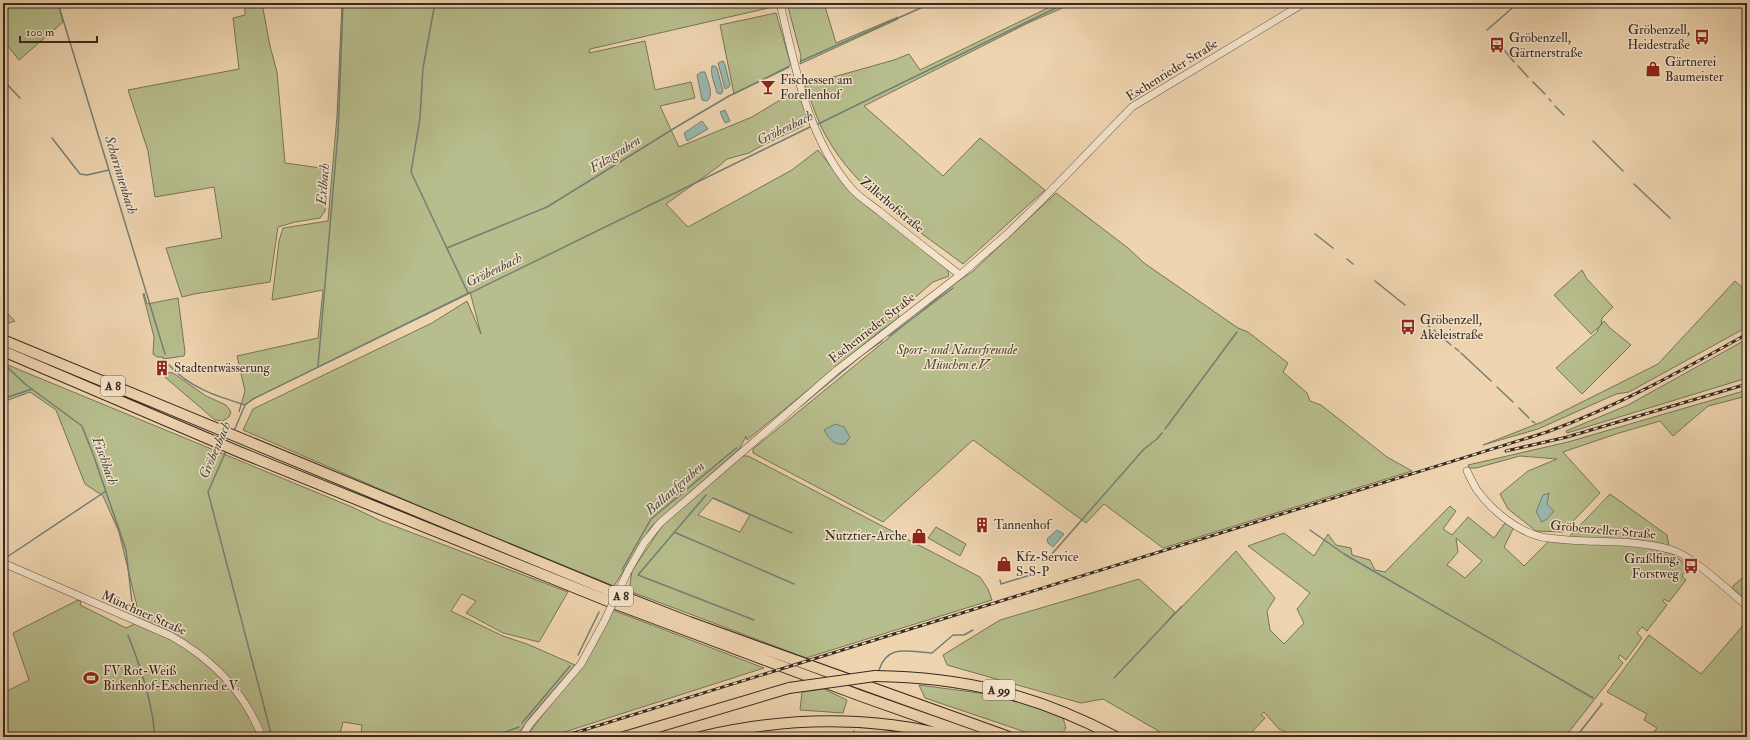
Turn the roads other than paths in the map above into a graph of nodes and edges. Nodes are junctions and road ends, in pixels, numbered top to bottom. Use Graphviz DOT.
graph roads {
  1 [pos="780,3"];
  2 [pos="1304,3"];
  3 [pos="960,275"];
  4 [pos="3,340"];
  5 [pos="3,351"];
  6 [pos="1467,471"];
  7 [pos="3,563"];
  8 [pos="1747,606"];
  9 [pos="262,737"];
  10 [pos="522,737"];
  11 [pos="624,737"];
  12 [pos="700,737"];
  13 [pos="954,737"];
  14 [pos="977,737"];
  15 [pos="1009,737"];
  16 [pos="1116,737"];
  1 -- 3 [label="street, Zillerhofstraße"];
  2 -- 3 [label="street, Eschenrieder Straße"];
  3 -- 10 [label="street, Eschenrieder Straße, bridge"];
  4 -- 15 [label="highway, A 8"];
  5 -- 14 [label="highway, A 8"];
  6 -- 8 [label="street, Gröbenzeller Straße"];
  7 -- 9 [label="street, Münchner Straße"];
  11 -- 16 [label="highway, A 99, bridge"];
  12 -- 13 [label="highway"];
}
